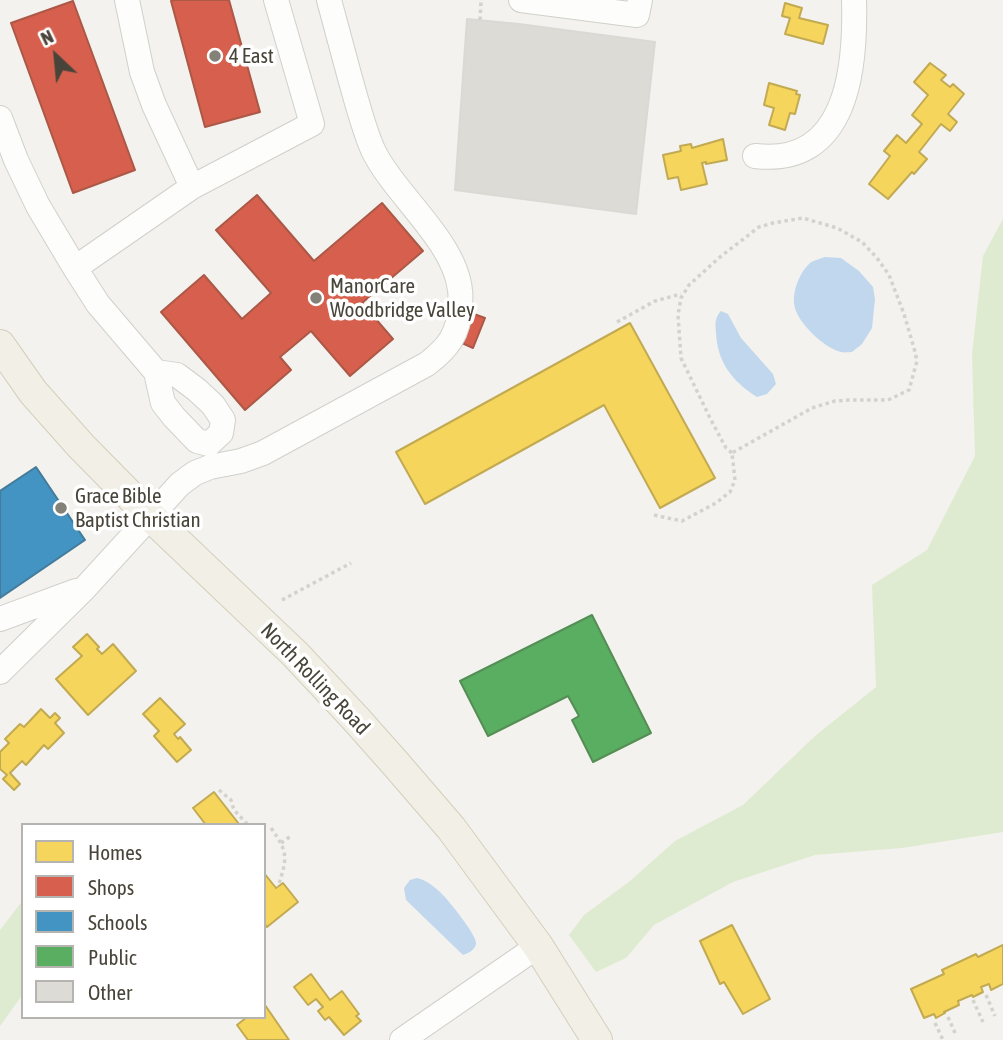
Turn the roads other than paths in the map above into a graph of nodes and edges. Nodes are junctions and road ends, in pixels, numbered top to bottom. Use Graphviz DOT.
graph roads {
  1 [pos="127,0"];
  2 [pos="276,0"];
  3 [pos="329,0"];
  4 [pos="521,0"];
  5 [pos="640,0"];
  6 [pos="854,0"];
  7 [pos="0,118"];
  8 [pos="755,156"];
  9 [pos="192,187"];
  10 [pos="75,268"];
  11 [pos="0,345"];
  12 [pos="156,372"];
  13 [pos="210,455"];
  14 [pos="150,516"];
  15 [pos="84,589"];
  16 [pos="0,619"];
  17 [pos="0,671"];
  18 [pos="538,946"];
  19 [pos="402,1040"];
  20 [pos="597,1040"];
  1 -- 9 [label="street"];
  2 -- 9 [label="street"];
  3 -- 13 [label="street"];
  4 -- 5 [label="street"];
  6 -- 8 [label="street"];
  7 -- 10 [label="street"];
  9 -- 10 [label="street"];
  10 -- 12 [label="street"];
  11 -- 14 [label="main road, North Rolling Road"];
  12 -- 13 [label="street"];
  12 -- 13 [label="street"];
  13 -- 14 [label="street"];
  14 -- 15 [label="street"];
  14 -- 18 [label="main road, North Rolling Road"];
  15 -- 16 [label="street"];
  15 -- 17 [label="street"];
  18 -- 19 [label="street"];
  18 -- 20 [label="main road, North Rolling Road"];
}
